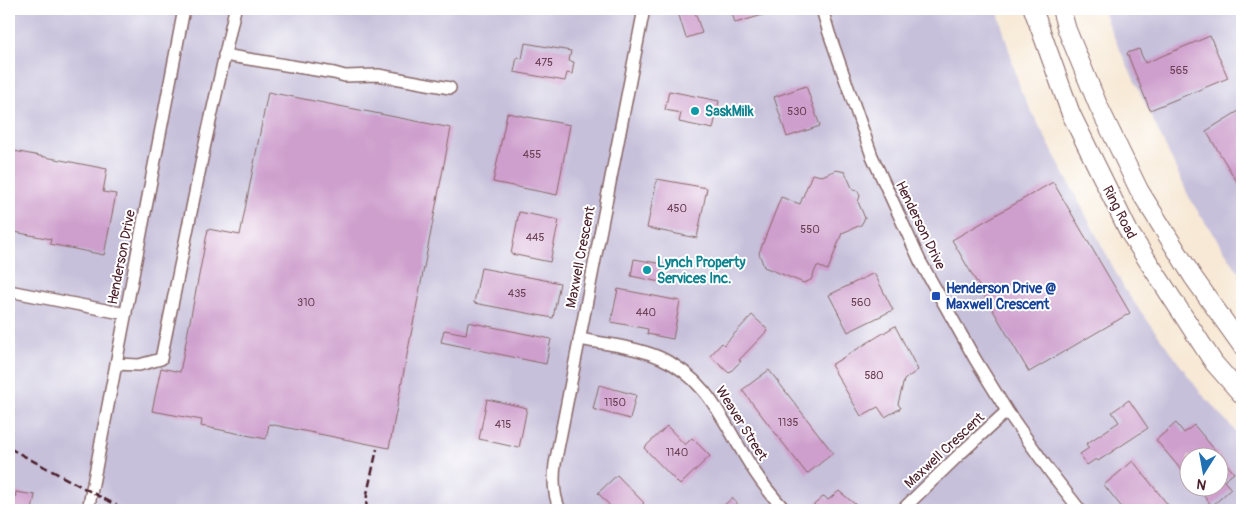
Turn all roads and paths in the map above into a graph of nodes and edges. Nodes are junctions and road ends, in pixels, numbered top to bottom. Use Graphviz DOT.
graph roads {
  1 [pos="184,9"];
  2 [pos="235,9"];
  3 [pos="644,9"];
  4 [pos="822,9"];
  5 [pos="1033,9"];
  6 [pos="1061,9"];
  7 [pos="224,55"];
  8 [pos="450,88"];
  9 [pos="9,291"];
  10 [pos="126,314"];
  11 [pos="579,339"];
  12 [pos="1242,346"];
  13 [pos="116,364"];
  14 [pos="1242,395"];
  15 [pos="1007,412"];
  16 [pos="88,510"];
  17 [pos="560,510"];
  18 [pos="785,510"];
  19 [pos="902,510"];
  20 [pos="1080,510"];
  1 -- 10 [label="street, Henderson Drive"];
  2 -- 7 [label="street"];
  3 -- 11 [label="street, Maxwell Crescent"];
  4 -- 15 [label="street, Henderson Drive"];
  5 -- 14 [label="highway, Ring Road"];
  6 -- 12 [label="highway, Ring Road"];
  7 -- 8 [label="street"];
  7 -- 13 [label="street"];
  9 -- 10 [label="street"];
  10 -- 13 [label="street, Henderson Drive"];
  11 -- 17 [label="street, Maxwell Crescent"];
  11 -- 18 [label="street, Weaver Street"];
  13 -- 16 [label="street, Henderson Drive"];
  15 -- 19 [label="street, Maxwell Crescent"];
  15 -- 20 [label="street, Henderson Drive"];
}
